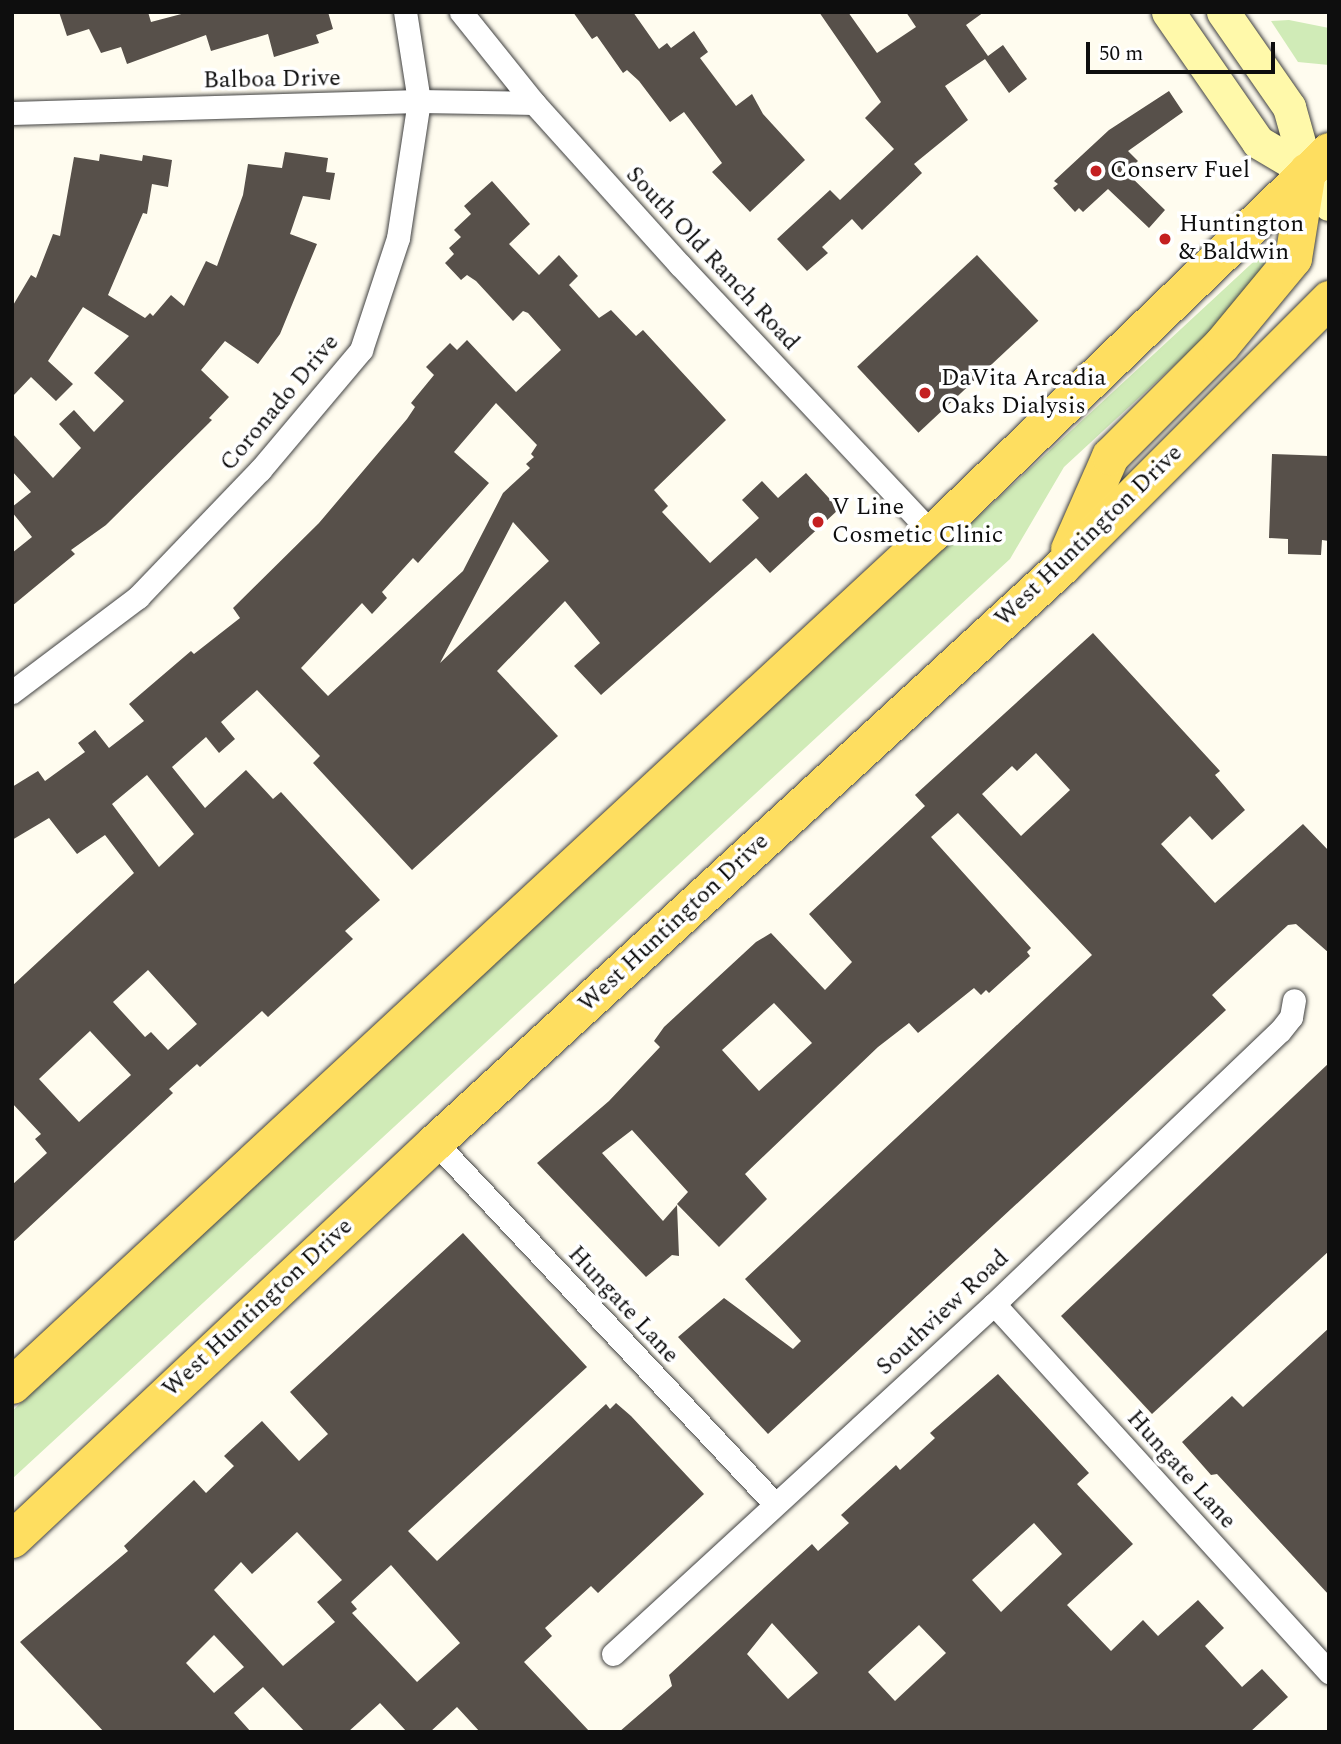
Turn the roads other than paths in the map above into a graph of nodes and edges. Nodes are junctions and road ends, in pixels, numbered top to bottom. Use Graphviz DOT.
graph roads {
  1 [pos="405,12"];
  2 [pos="461,12"];
  3 [pos="1168,12"];
  4 [pos="1223,12"];
  5 [pos="419,101"];
  6 [pos="534,103"];
  7 [pos="12,113"];
  8 [pos="1318,161"];
  9 [pos="1329,204"];
  10 [pos="1329,299"];
  11 [pos="932,533"];
  12 [pos="1062,566"];
  13 [pos="12,692"];
  14 [pos="1294,1000"];
  15 [pos="435,1142"];
  16 [pos="994,1304"];
  17 [pos="12,1385"];
  18 [pos="774,1503"];
  19 [pos="12,1539"];
  20 [pos="613,1654"];
  21 [pos="1329,1672"];
  1 -- 5 [label="street, Coronado Drive"];
  2 -- 6 [label="street, South Old Ranch Road"];
  3 -- 8 [label="main road"];
  4 -- 8 [label="main road"];
  5 -- 6 [label="street, Balboa Drive"];
  5 -- 7 [label="street, Balboa Drive"];
  5 -- 13 [label="street, Coronado Drive"];
  6 -- 11 [label="street, South Old Ranch Road"];
  8 -- 9 [label="main road"];
  8 -- 11 [label="main road"];
  8 -- 12 [label="main road"];
  10 -- 12 [label="main road, West Huntington Drive"];
  11 -- 17 [label="main road"];
  12 -- 15 [label="main road, West Huntington Drive"];
  14 -- 16 [label="street, Southview Road"];
  15 -- 18 [label="street, Hungate Lane"];
  15 -- 19 [label="main road, West Huntington Drive"];
  16 -- 18 [label="street, Southview Road"];
  16 -- 21 [label="street, Hungate Lane"];
  18 -- 20 [label="street, Southview Road"];
}
